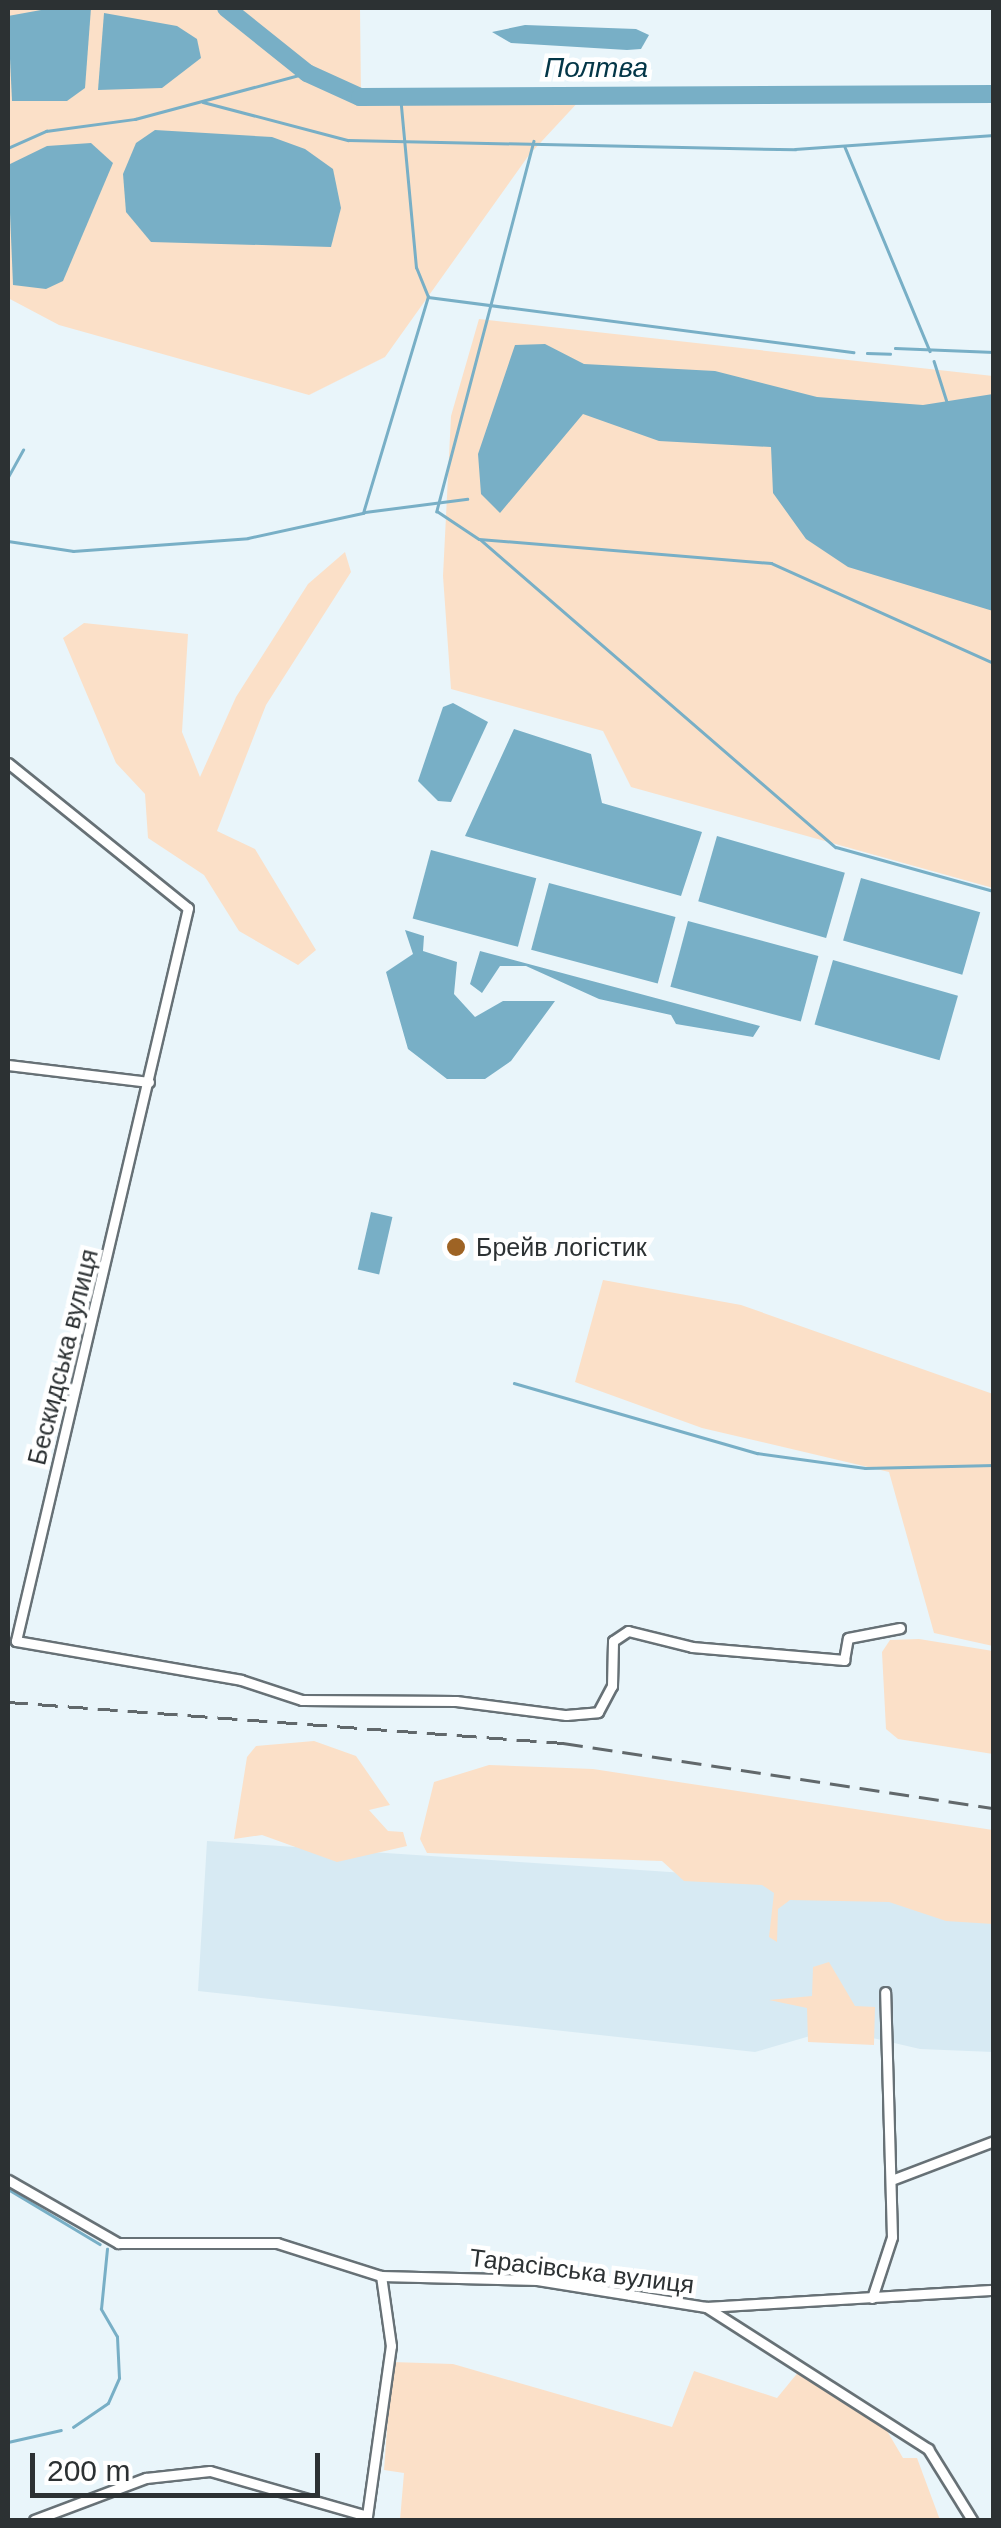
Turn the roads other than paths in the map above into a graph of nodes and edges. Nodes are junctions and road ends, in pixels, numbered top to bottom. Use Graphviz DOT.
graph roads {
  1 [pos="8,763"];
  2 [pos="8,1065"];
  3 [pos="149,1082"];
  4 [pos="8,1612"];
  5 [pos="20,1613"];
  6 [pos="900,1628"];
  7 [pos="886,1992"];
  8 [pos="994,2140"];
  9 [pos="8,2180"];
  10 [pos="894,2180"];
  11 [pos="382,2276"];
  12 [pos="994,2290"];
  13 [pos="872,2298"];
  14 [pos="706,2307"];
  15 [pos="34,2520"];
  16 [pos="972,2520"];
  1 -- 3 [label="street, Бескидська вулиця"];
  2 -- 3 [label="street"];
  3 -- 5 [label="street, Бескидська вулиця"];
  4 -- 5 [label="street"];
  5 -- 6 [label="street, Бескидська вулиця"];
  7 -- 10 [label="street"];
  8 -- 10 [label="street"];
  9 -- 11 [label="street, Тарасівська вулиця"];
  10 -- 13 [label="street"];
  11 -- 14 [label="street, Тарасівська вулиця"];
  11 -- 15 [label="street"];
  12 -- 13 [label="street, Тарасівська вулиця"];
  13 -- 14 [label="street, Тарасівська вулиця"];
  14 -- 16 [label="street"];
}
